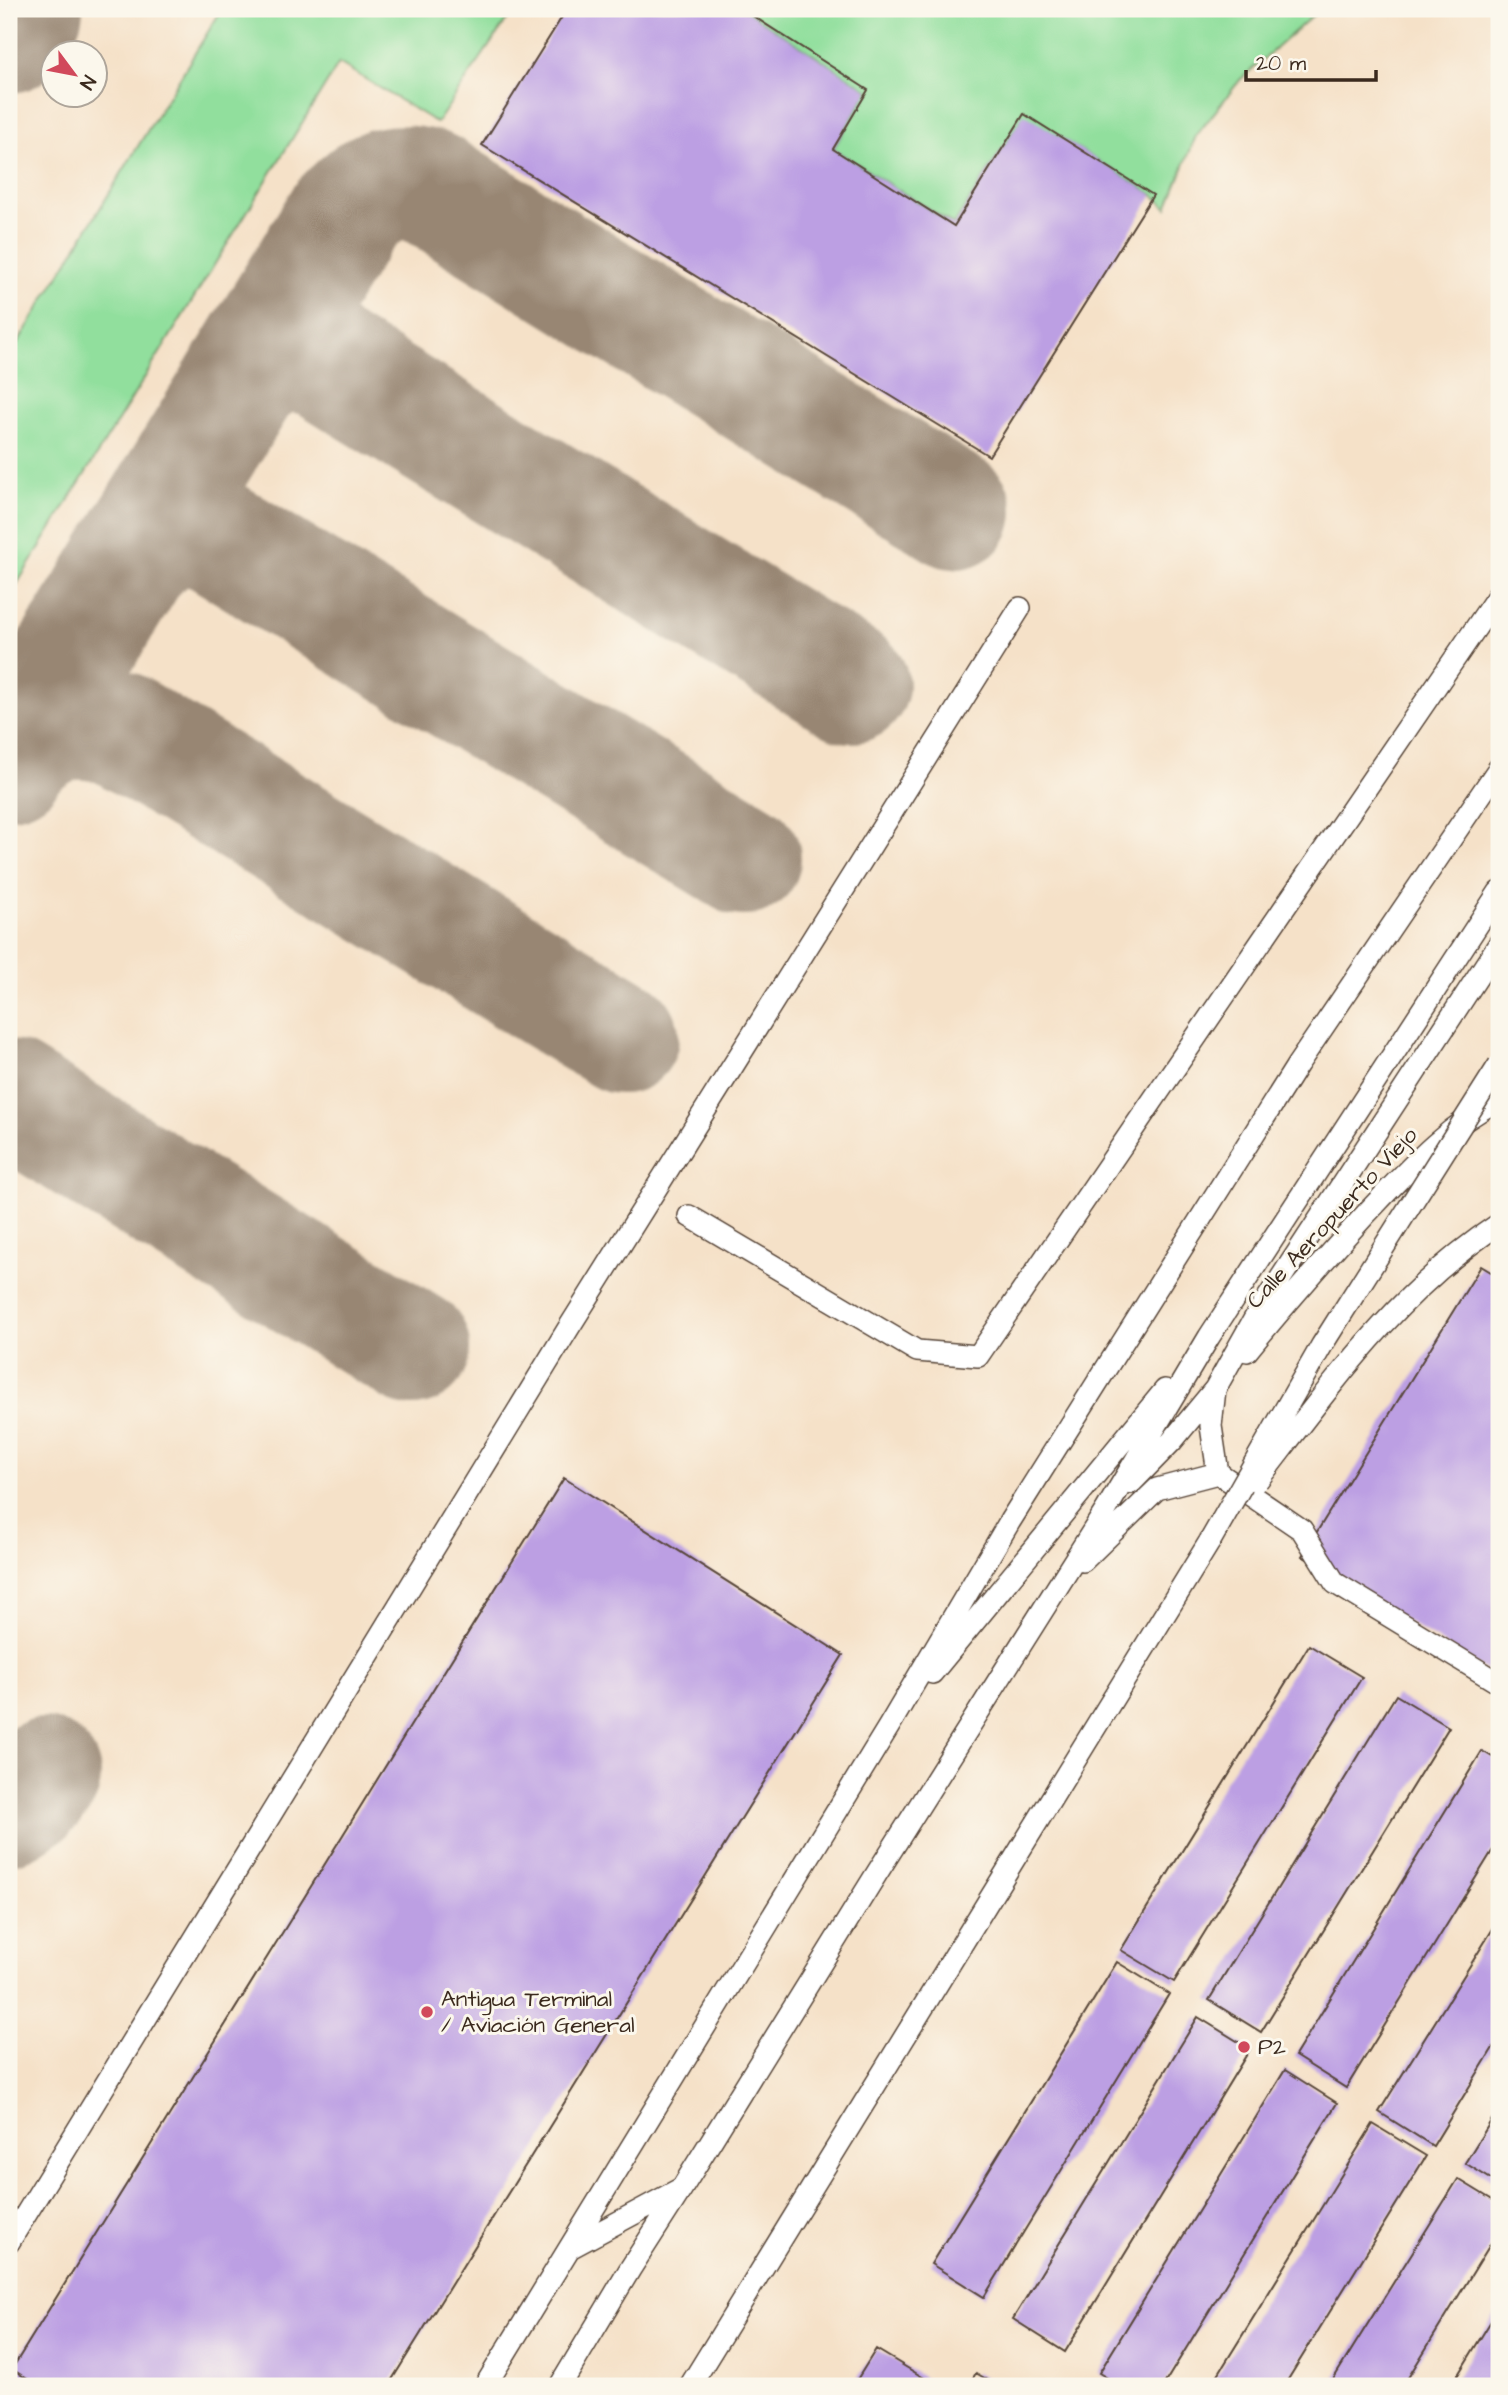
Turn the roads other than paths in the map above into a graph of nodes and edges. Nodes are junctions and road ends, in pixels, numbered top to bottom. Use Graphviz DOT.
graph roads {
  1 [pos="1499,594"];
  2 [pos="1020,608"];
  3 [pos="1499,768"];
  4 [pos="1499,892"];
  5 [pos="1499,944"];
  6 [pos="1499,1065"];
  7 [pos="1499,1100"];
  8 [pos="690,1216"];
  9 [pos="1499,1224"];
  10 [pos="1209,1337"];
  11 [pos="1215,1389"];
  12 [pos="1218,1473"];
  13 [pos="1106,1510"];
  14 [pos="1210,1541"];
  15 [pos="1056,1587"];
  16 [pos="1499,1683"];
  17 [pos="889,1726"];
  18 [pos="682,2188"];
  19 [pos="9,2242"];
  20 [pos="570,2248"];
  21 [pos="485,2386"];
  22 [pos="560,2386"];
  23 [pos="690,2386"];
  1 -- 8 [label="lane"];
  2 -- 19 [label="lane"];
  3 -- 17 [label="lane"];
  4 -- 10 [label="lane"];
  5 -- 11 [label="lane"];
  6 -- 14 [label="lane, bridge"];
  7 -- 11 [label="lane, Calle Aeropuerto Viejo"];
  9 -- 14 [label="lane, bridge"];
  10 -- 13 [label="lane"];
  10 -- 17 [label="lane"];
  11 -- 12 [label="lane"];
  11 -- 13 [label="lane"];
  12 -- 15 [label="lane"];
  12 -- 16 [label="lane"];
  13 -- 15 [label="lane"];
  14 -- 23 [label="lane"];
  15 -- 18 [label="lane"];
  17 -- 20 [label="lane"];
  18 -- 20 [label="lane"];
  18 -- 22 [label="lane"];
  20 -- 21 [label="lane"];
}
